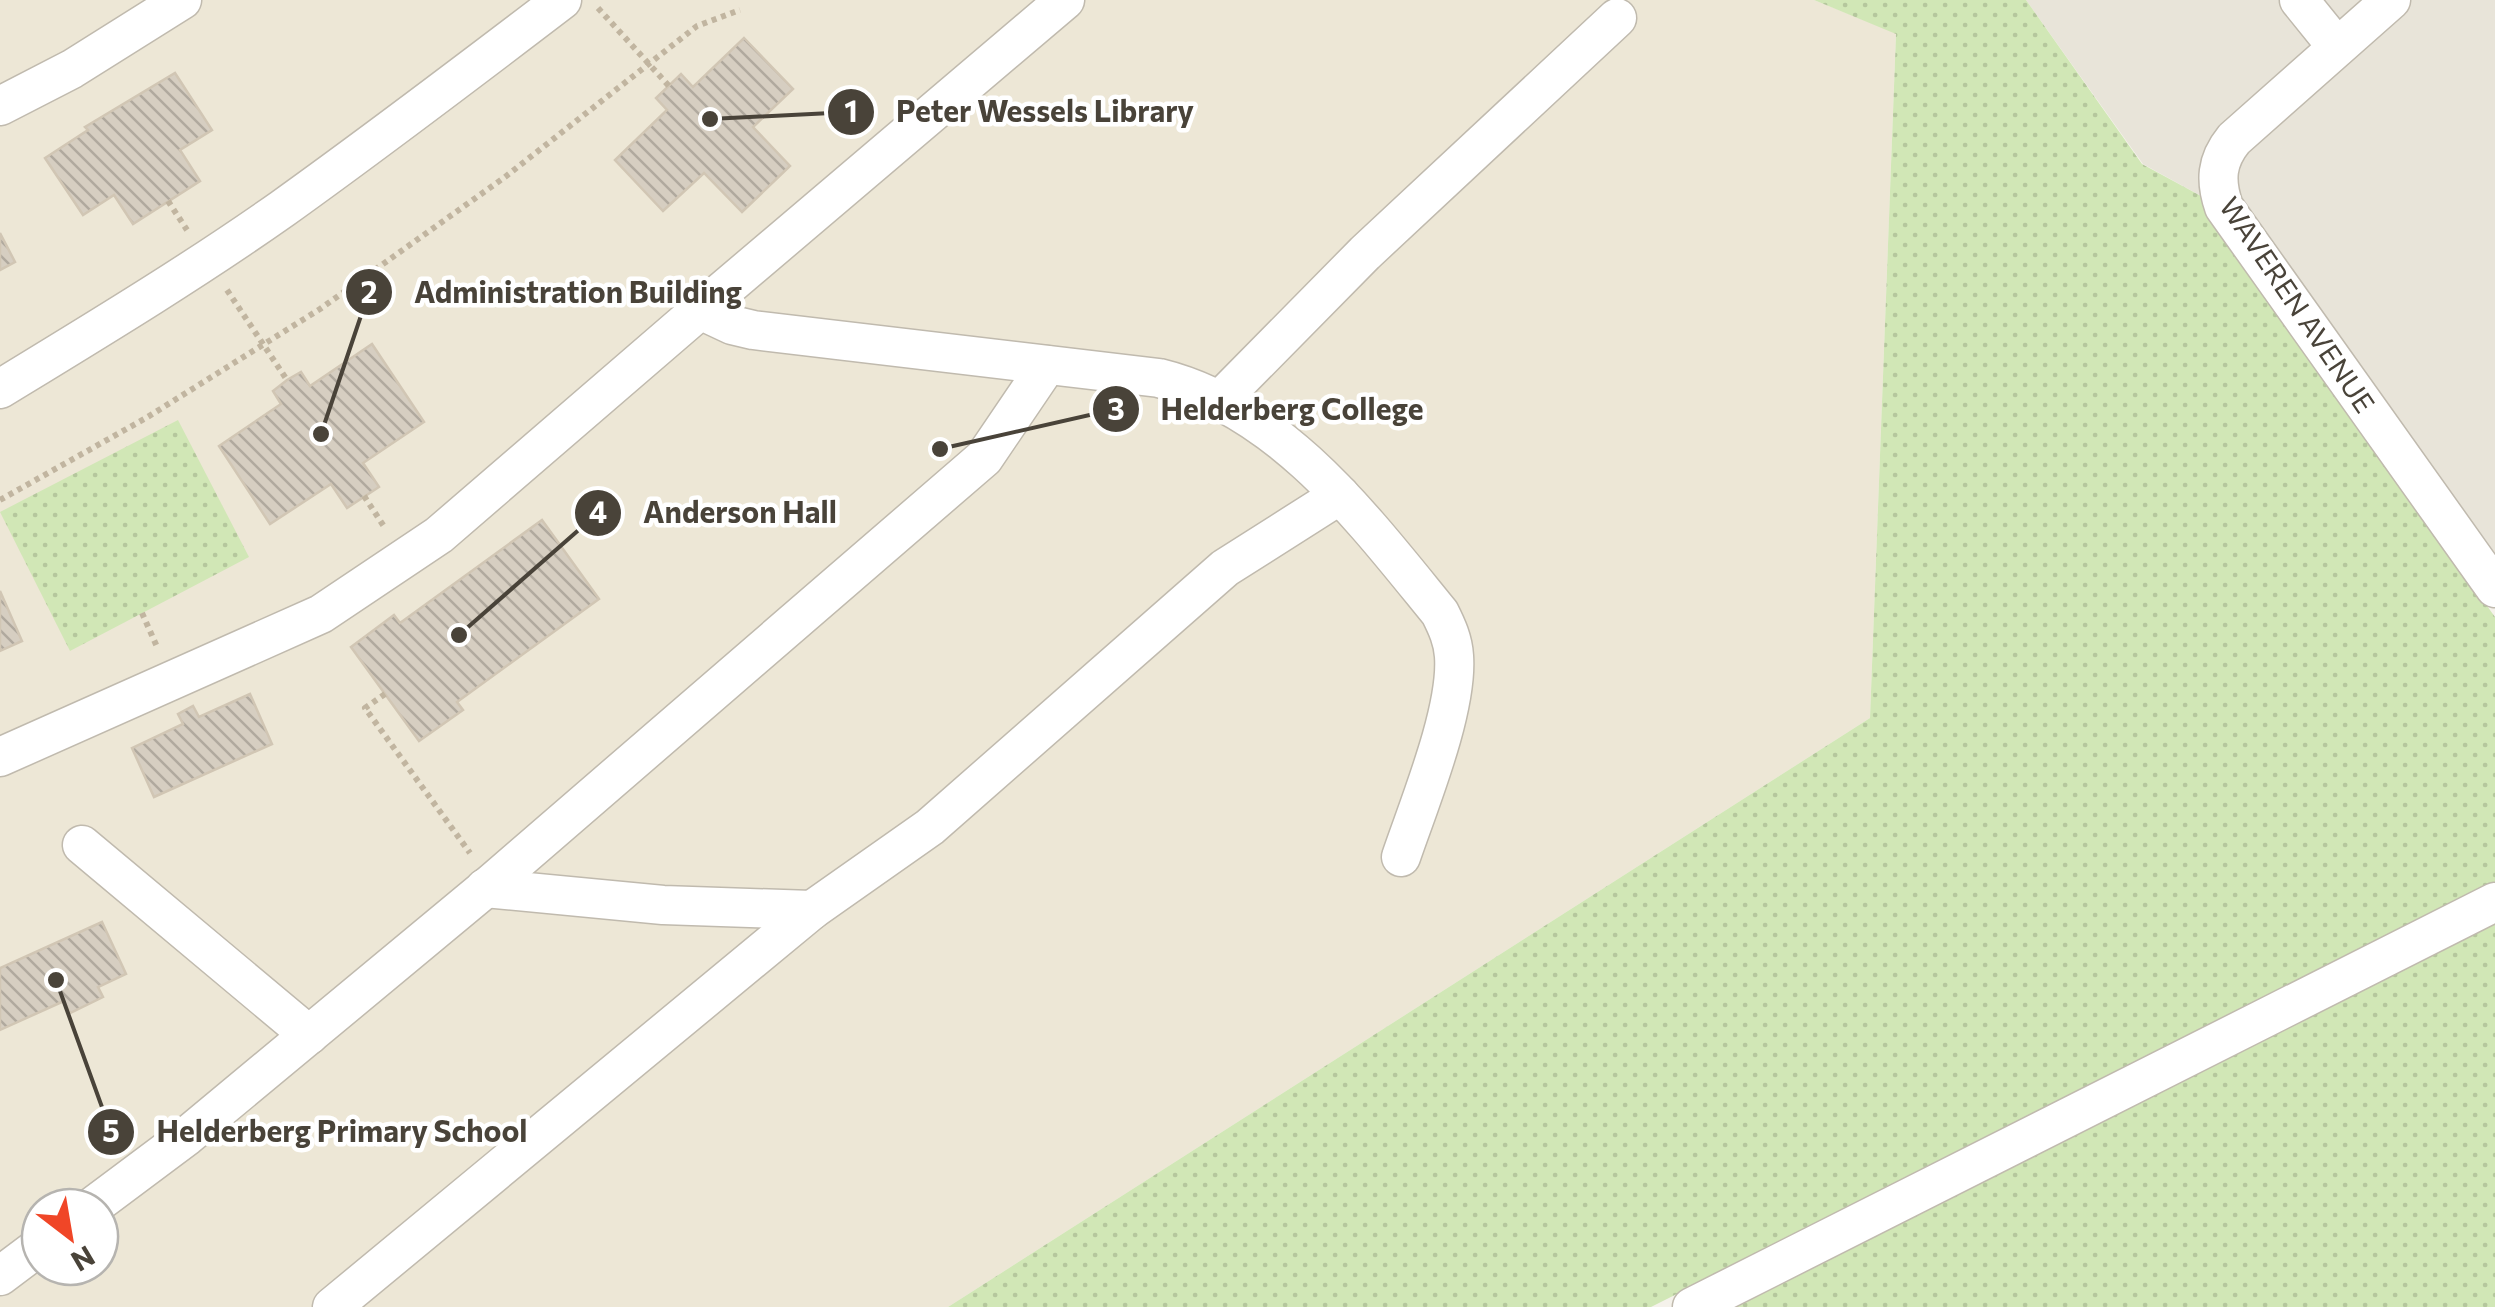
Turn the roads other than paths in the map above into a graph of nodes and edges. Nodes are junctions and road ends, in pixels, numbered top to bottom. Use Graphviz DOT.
graph roads {
  1 [pos="182,0"];
  2 [pos="1065,0"];
  3 [pos="2299,0"];
  4 [pos="2391,0"];
  5 [pos="578,2"];
  6 [pos="1616,18"];
  7 [pos="2337,47"];
  8 [pos="0,106"];
  9 [pos="700,310"];
  10 [pos="1047,365"];
  11 [pos="0,389"];
  12 [pos="1221,400"];
  13 [pos="1340,495"];
  14 [pos="2495,588"];
  15 [pos="0,758"];
  16 [pos="82,844"];
  17 [pos="1401,858"];
  18 [pos="489,885"];
  19 [pos="2495,902"];
  20 [pos="812,910"];
  21 [pos="309,1035"];
  22 [pos="119,1187"];
  23 [pos="332,1307"];
  24 [pos="1692,1307"];
  1 -- 8 [label="street"];
  2 -- 9 [label="street"];
  3 -- 7 [label="street"];
  4 -- 7 [label="street, WAVEREN AVENUE"];
  5 -- 11 [label="street"];
  6 -- 12 [label="street"];
  7 -- 14 [label="street, WAVEREN AVENUE"];
  9 -- 10 [label="street"];
  9 -- 15 [label="street"];
  10 -- 12 [label="street"];
  10 -- 18 [label="street"];
  12 -- 13 [label="street"];
  13 -- 17 [label="street"];
  13 -- 20 [label="street"];
  16 -- 21 [label="street"];
  18 -- 20 [label="street"];
  18 -- 21 [label="street"];
  19 -- 24 [label="street"];
  20 -- 23 [label="street"];
  21 -- 22 [label="street"];
}
